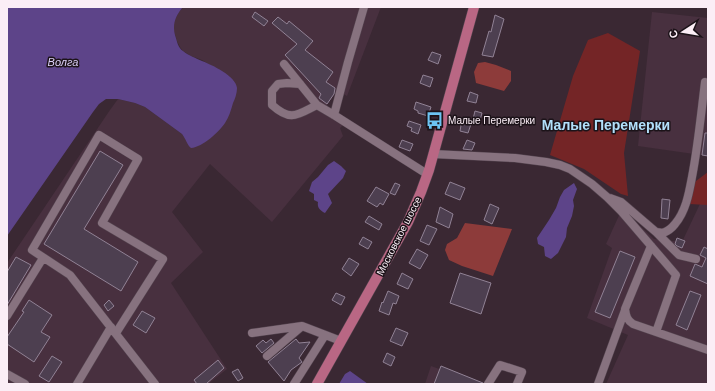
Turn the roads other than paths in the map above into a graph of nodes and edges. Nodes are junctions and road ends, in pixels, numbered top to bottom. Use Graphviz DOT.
graph roads {
  1 [pos="364,7"];
  2 [pos="474,7"];
  3 [pos="284,64"];
  4 [pos="705,82"];
  5 [pos="300,84"];
  6 [pos="317,105"];
  7 [pos="334,115"];
  8 [pos="433,154"];
  9 [pos="427,174"];
  10 [pos="607,197"];
  11 [pos="656,232"];
  12 [pos="651,246"];
  13 [pos="43,258"];
  14 [pos="696,259"];
  15 [pos="625,309"];
  16 [pos="7,316"];
  17 [pos="302,326"];
  18 [pos="113,330"];
  19 [pos="656,332"];
  20 [pos="252,333"];
  21 [pos="325,335"];
  22 [pos="341,341"];
  23 [pos="708,350"];
  24 [pos="267,356"];
  25 [pos="7,374"];
  26 [pos="25,384"];
  27 [pos="77,384"];
  28 [pos="155,384"];
  29 [pos="294,384"];
  30 [pos="317,384"];
  31 [pos="488,384"];
  32 [pos="517,384"];
  33 [pos="603,384"];
  1 -- 7 [label="lane"];
  2 -- 8 [label="main road, Московское шоссе"];
  3 -- 5 [label="lane"];
  4 -- 11 [label="lane"];
  5 -- 6 [label="lane"];
  5 -- 6 [label="lane"];
  6 -- 7 [label="lane"];
  7 -- 9 [label="lane"];
  8 -- 9 [label="main road, Московское шоссе"];
  8 -- 10 [label="lane"];
  9 -- 22 [label="main road, Московское шоссе"];
  10 -- 11 [label="lane"];
  10 -- 12 [label="lane"];
  11 -- 14 [label="lane"];
  12 -- 15 [label="lane"];
  12 -- 19 [label="lane"];
  13 -- 16 [label="lane"];
  13 -- 18 [label="lane"];
  13 -- 18 [label="lane"];
  15 -- 19 [label="lane"];
  15 -- 33 [label="lane"];
  17 -- 20 [label="lane"];
  17 -- 21 [label="lane"];
  17 -- 24 [label="lane"];
  18 -- 27 [label="lane"];
  18 -- 28 [label="lane"];
  19 -- 23 [label="lane"];
  21 -- 22 [label="lane"];
  21 -- 29 [label="lane"];
  22 -- 30 [label="main road, Московское шоссе"];
  25 -- 26 [label="lane"];
  31 -- 32 [label="lane"];
}
